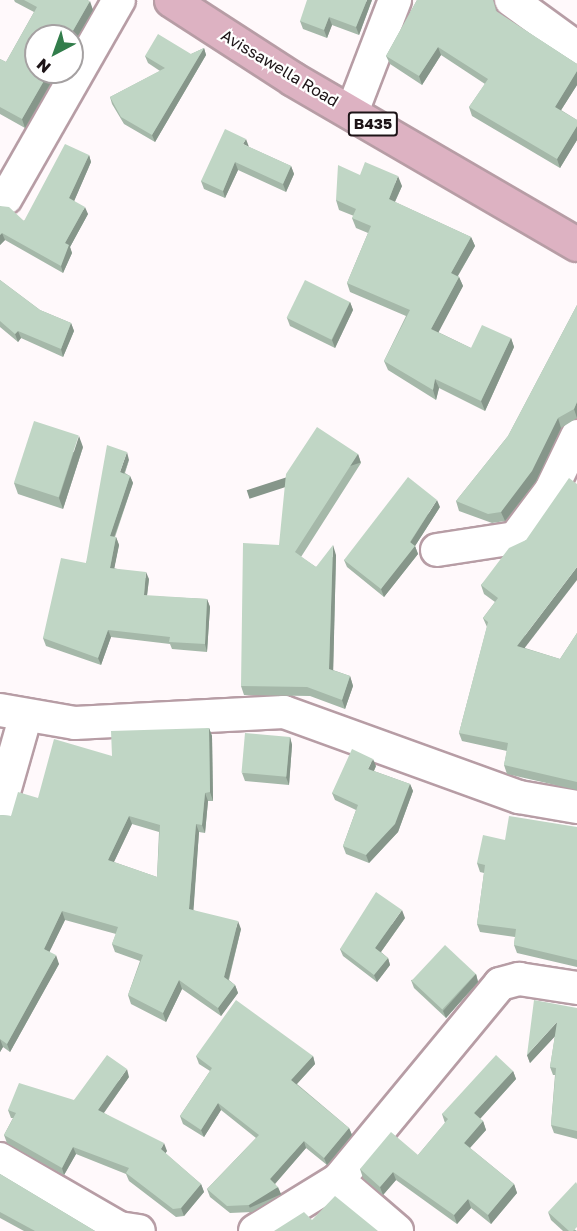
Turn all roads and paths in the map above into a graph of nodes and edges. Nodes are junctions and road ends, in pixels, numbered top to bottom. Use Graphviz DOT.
graph roads {
  1 [pos="119,0"];
  2 [pos="395,0"];
  3 [pos="511,0"];
  4 [pos="188,4"];
  5 [pos="577,48"];
  6 [pos="352,112"];
  7 [pos="6,198"];
  8 [pos="577,244"];
  9 [pos="577,436"];
  10 [pos="436,550"];
  11 [pos="12,714"];
  12 [pos="0,806"];
  13 [pos="577,807"];
  14 [pos="577,988"];
  15 [pos="0,1159"];
  16 [pos="338,1180"];
  17 [pos="139,1231"];
  18 [pos="255,1231"];
  19 [pos="397,1231"];
  1 -- 7 [label="street"];
  2 -- 6 [label="street"];
  3 -- 5 [label="street"];
  4 -- 6 [label="main road, Avissawella Road / B435"];
  6 -- 8 [label="main road, Avissawella Road / B435"];
  9 -- 10 [label="street"];
  11 -- 12 [label="street"];
  11 -- 13 [label="street"];
  14 -- 16 [label="street"];
  15 -- 17 [label="street"];
  16 -- 18 [label="street"];
  16 -- 19 [label="street"];
}
